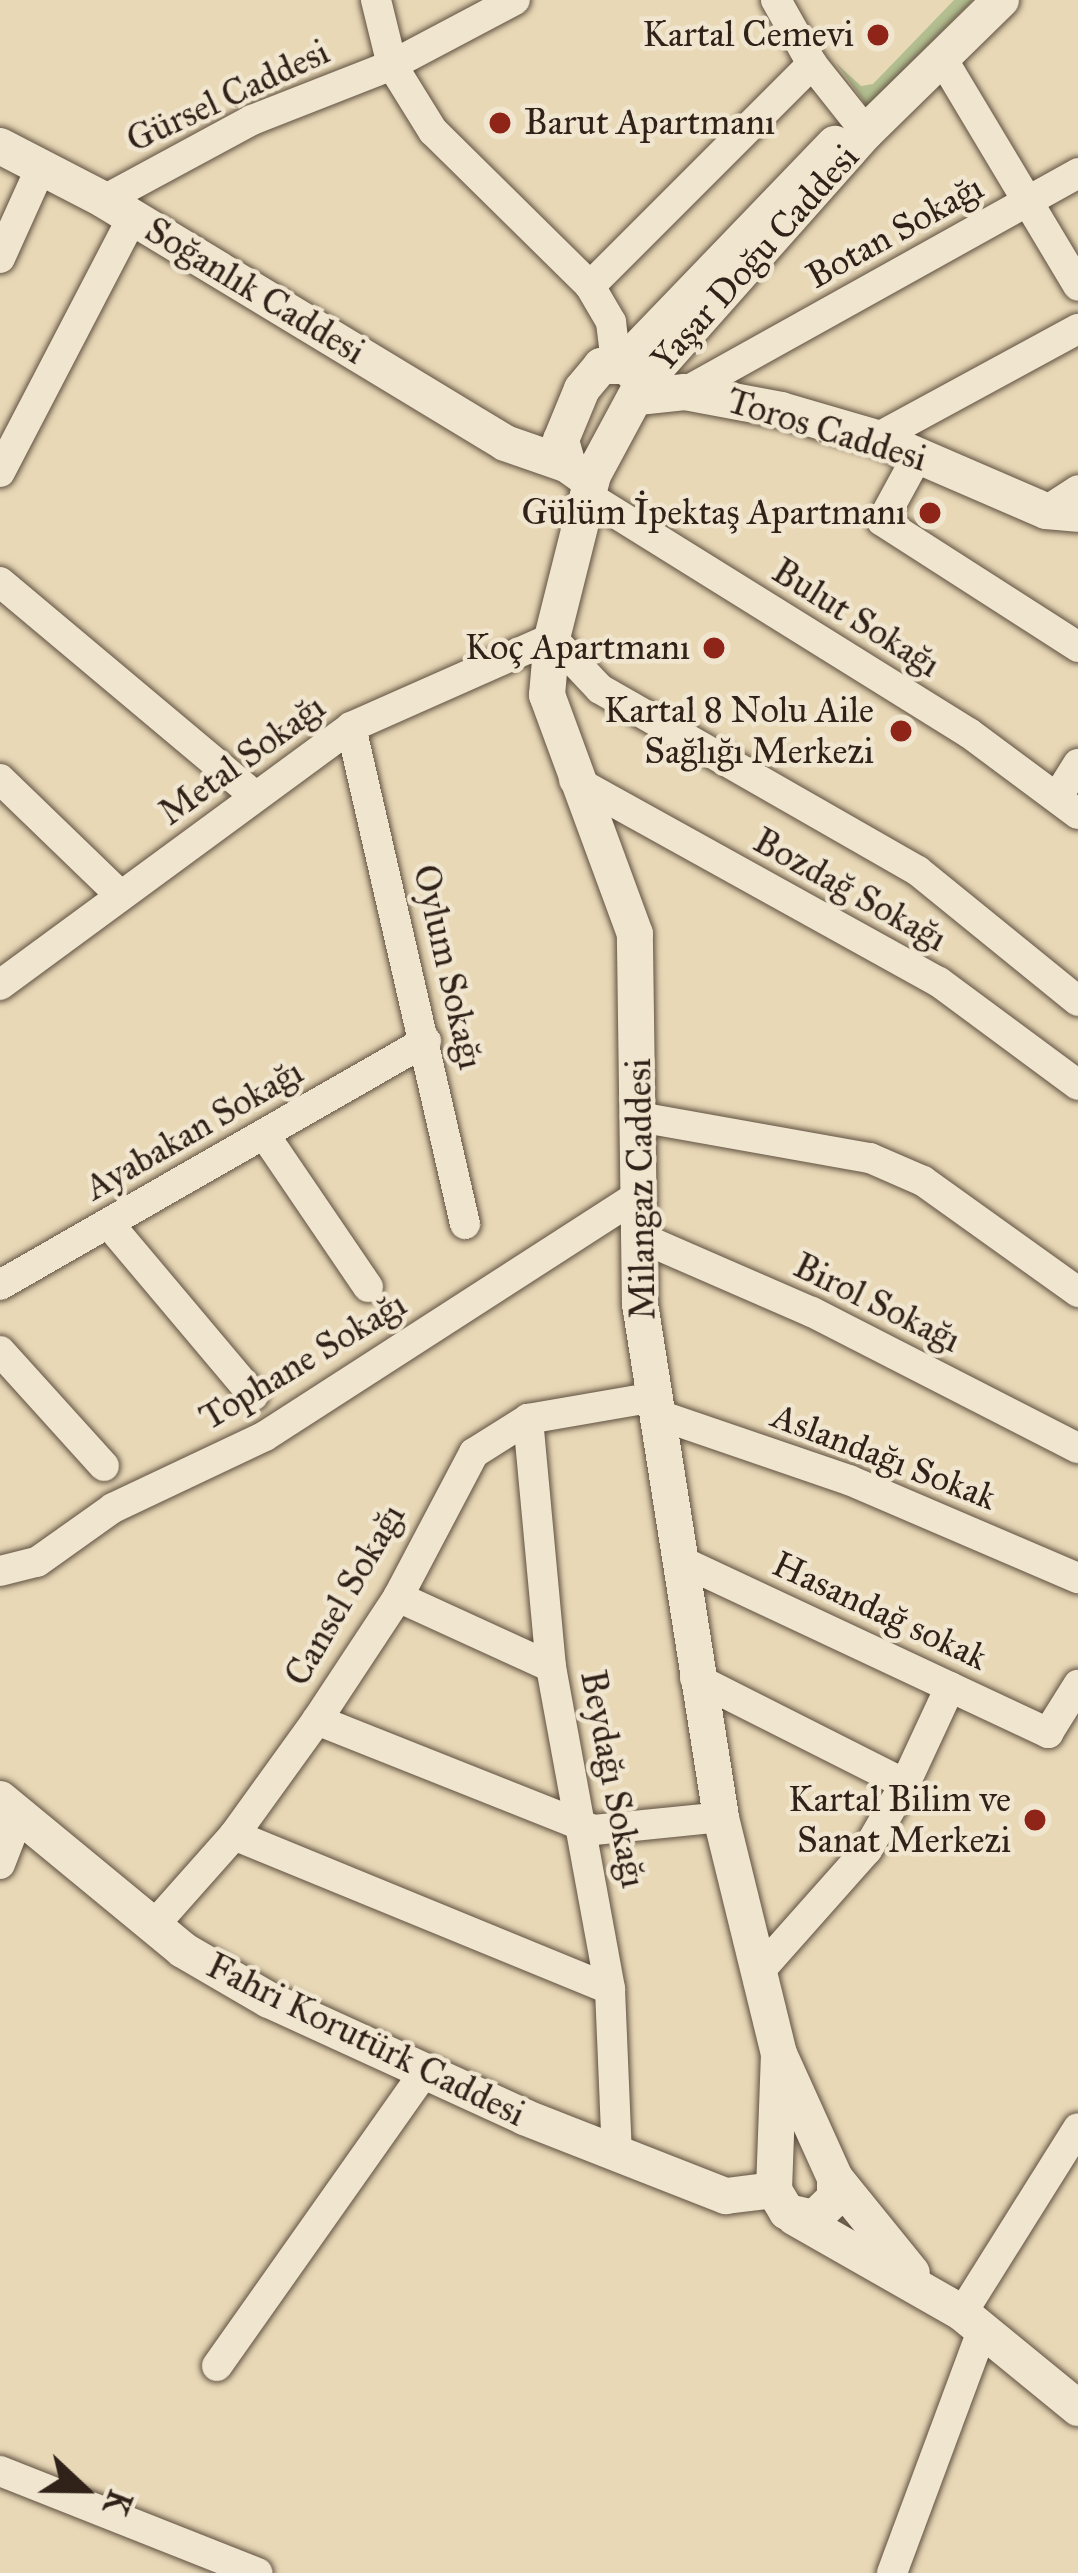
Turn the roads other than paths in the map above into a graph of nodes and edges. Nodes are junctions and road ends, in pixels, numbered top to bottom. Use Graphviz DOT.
graph roads {
  1 [pos="376,0"];
  2 [pos="515,0"];
  3 [pos="776,0"];
  4 [pos="1001,0"];
  5 [pos="943,60"];
  6 [pos="392,64"];
  7 [pos="812,64"];
  8 [pos="866,132"];
  9 [pos="0,146"];
  10 [pos="41,167"];
  11 [pos="1078,173"];
  12 [pos="1028,203"];
  13 [pos="119,208"];
  14 [pos="0,258"];
  15 [pos="590,286"];
  16 [pos="1078,286"];
  17 [pos="1078,328"];
  18 [pos="630,377"];
  19 [pos="685,392"];
  20 [pos="877,438"];
  21 [pos="918,455"];
  22 [pos="577,469"];
  23 [pos="0,472"];
  24 [pos="1078,490"];
  25 [pos="1062,512"];
  26 [pos="0,582"];
  27 [pos="552,638"];
  28 [pos="1078,647"];
  29 [pos="351,727"];
  30 [pos="1078,764"];
  31 [pos="0,779"];
  32 [pos="574,780"];
  33 [pos="255,796"];
  34 [pos="1068,805"];
  35 [pos="121,896"];
  36 [pos="0,985"];
  37 [pos="1078,1001"];
  38 [pos="426,1041"];
  39 [pos="1078,1085"];
  40 [pos="639,1117"];
  41 [pos="264,1134"];
  42 [pos="637,1196"];
  43 [pos="109,1224"];
  44 [pos="465,1224"];
  45 [pos="638,1236"];
  46 [pos="0,1285"];
  47 [pos="368,1287"];
  48 [pos="1078,1292"];
  49 [pos="0,1352"];
  50 [pos="253,1395"];
  51 [pos="657,1406"];
  52 [pos="528,1419"];
  53 [pos="1078,1448"];
  54 [pos="104,1466"];
  55 [pos="680,1560"];
  56 [pos="0,1571"];
  57 [pos="1078,1578"];
  58 [pos="398,1598"];
  59 [pos="550,1667"];
  60 [pos="695,1678"];
  61 [pos="1078,1685"];
  62 [pos="950,1687"];
  63 [pos="317,1720"];
  64 [pos="905,1784"];
  65 [pos="9,1807"];
  66 [pos="721,1817"];
  67 [pos="586,1827"];
  68 [pos="234,1835"];
  69 [pos="0,1864"];
  70 [pos="156,1923"];
  71 [pos="763,1966"];
  72 [pos="610,1989"];
  73 [pos="779,2054"];
  74 [pos="423,2074"];
  75 [pos="1078,2128"];
  76 [pos="617,2155"];
  77 [pos="831,2172"];
  78 [pos="781,2196"];
  79 [pos="926,2289"];
  80 [pos="972,2320"];
  81 [pos="217,2366"];
  82 [pos="1078,2408"];
  83 [pos="0,2471"];
  84 [pos="258,2573"];
  85 [pos="892,2573"];
  1 -- 6 [label="street"];
  2 -- 6 [label="street, Gürsel Caddesi"];
  3 -- 7 [label="street"];
  4 -- 5 [label="street, Yaşar Doğu Caddesi"];
  5 -- 8 [label="street, Yaşar Doğu Caddesi"];
  5 -- 12 [label="street"];
  6 -- 13 [label="street, Gürsel Caddesi"];
  6 -- 15 [label="street"];
  7 -- 8 [label="street"];
  7 -- 15 [label="street"];
  8 -- 18 [label="street, Yaşar Doğu Caddesi"];
  9 -- 10 [label="street, Soğanlık Caddesi"];
  10 -- 13 [label="street, Soğanlık Caddesi"];
  10 -- 14 [label="street"];
  11 -- 12 [label="street, Botan Sokağı"];
  12 -- 16 [label="street"];
  12 -- 19 [label="street, Botan Sokağı"];
  13 -- 22 [label="street, Soğanlık Caddesi"];
  13 -- 23 [label="street"];
  15 -- 18 [label="street"];
  17 -- 20 [label="street"];
  18 -- 19 [label="street, Toros Caddesi"];
  18 -- 22 [label="street"];
  18 -- 22 [label="street"];
  19 -- 20 [label="street, Toros Caddesi"];
  20 -- 21 [label="street, Toros Caddesi"];
  21 -- 25 [label="street, Toros Caddesi"];
  21 -- 28 [label="street"];
  22 -- 27 [label="street, Milangaz Caddesi"];
  22 -- 34 [label="street, Bulut Sokağı"];
  24 -- 25 [label="street"];
  26 -- 33 [label="street"];
  27 -- 29 [label="street, Metal Sokağı"];
  27 -- 32 [label="street, Milangaz Caddesi"];
  27 -- 37 [label="street"];
  29 -- 33 [label="street, Metal Sokağı"];
  29 -- 38 [label="street, Oylum Sokağı"];
  30 -- 34 [label="street"];
  31 -- 35 [label="street"];
  32 -- 39 [label="street, Bozdağ Sokağı"];
  32 -- 40 [label="street, Milangaz Caddesi"];
  33 -- 35 [label="street, Metal Sokağı"];
  35 -- 36 [label="street, Metal Sokağı"];
  38 -- 41 [label="street, Ayabakan Sokağı"];
  38 -- 44 [label="street, Oylum Sokağı"];
  40 -- 42 [label="street, Milangaz Caddesi"];
  40 -- 48 [label="street"];
  41 -- 43 [label="street, Ayabakan Sokağı"];
  41 -- 47 [label="street"];
  42 -- 45 [label="street, Milangaz Caddesi"];
  42 -- 56 [label="street, Tophane Sokağı"];
  43 -- 46 [label="street, Ayabakan Sokağı"];
  43 -- 50 [label="street"];
  45 -- 51 [label="street, Milangaz Caddesi"];
  45 -- 53 [label="street, Birol Sokağı"];
  49 -- 54 [label="street"];
  51 -- 52 [label="street, Cansel Sokağı"];
  51 -- 55 [label="street, Milangaz Caddesi"];
  51 -- 57 [label="street, Aslandağı Sokak"];
  52 -- 58 [label="street, Cansel Sokağı"];
  52 -- 59 [label="street, Beydağı Sokağı"];
  55 -- 60 [label="street, Milangaz Caddesi"];
  55 -- 62 [label="street, Hasandağ sokak"];
  58 -- 59 [label="street"];
  58 -- 63 [label="street, Cansel Sokağı"];
  59 -- 67 [label="street, Beydağı Sokağı"];
  60 -- 64 [label="street"];
  60 -- 66 [label="street, Milangaz Caddesi"];
  61 -- 62 [label="street, Hasandağ sokak"];
  62 -- 64 [label="street"];
  63 -- 67 [label="street"];
  63 -- 68 [label="street, Cansel Sokağı"];
  64 -- 71 [label="street"];
  65 -- 69 [label="street"];
  65 -- 70 [label="street, Fahri Korutürk Caddesi"];
  66 -- 67 [label="street"];
  66 -- 71 [label="street, Milangaz Caddesi"];
  67 -- 72 [label="street, Beydağı Sokağı"];
  68 -- 70 [label="street, Cansel Sokağı"];
  68 -- 72 [label="street"];
  70 -- 74 [label="street, Fahri Korutürk Caddesi"];
  71 -- 73 [label="street, Milangaz Caddesi"];
  72 -- 76 [label="street, Beydağı Sokağı"];
  73 -- 77 [label="street, Milangaz Caddesi"];
  73 -- 78 [label="street, Milangaz Caddesi"];
  74 -- 76 [label="street, Fahri Korutürk Caddesi"];
  74 -- 81 [label="street"];
  75 -- 80 [label="street"];
  76 -- 78 [label="street, Fahri Korutürk Caddesi"];
  77 -- 78 [label="street"];
  77 -- 78 [label="street"];
  77 -- 79 [label="street, Milangaz Caddesi"];
  78 -- 79 [label="street, Milangaz Caddesi"];
  79 -- 80 [label="street, Milangaz Caddesi"];
  80 -- 82 [label="street, Milangaz Caddesi"];
  80 -- 85 [label="street"];
  83 -- 84 [label="street"];
}
